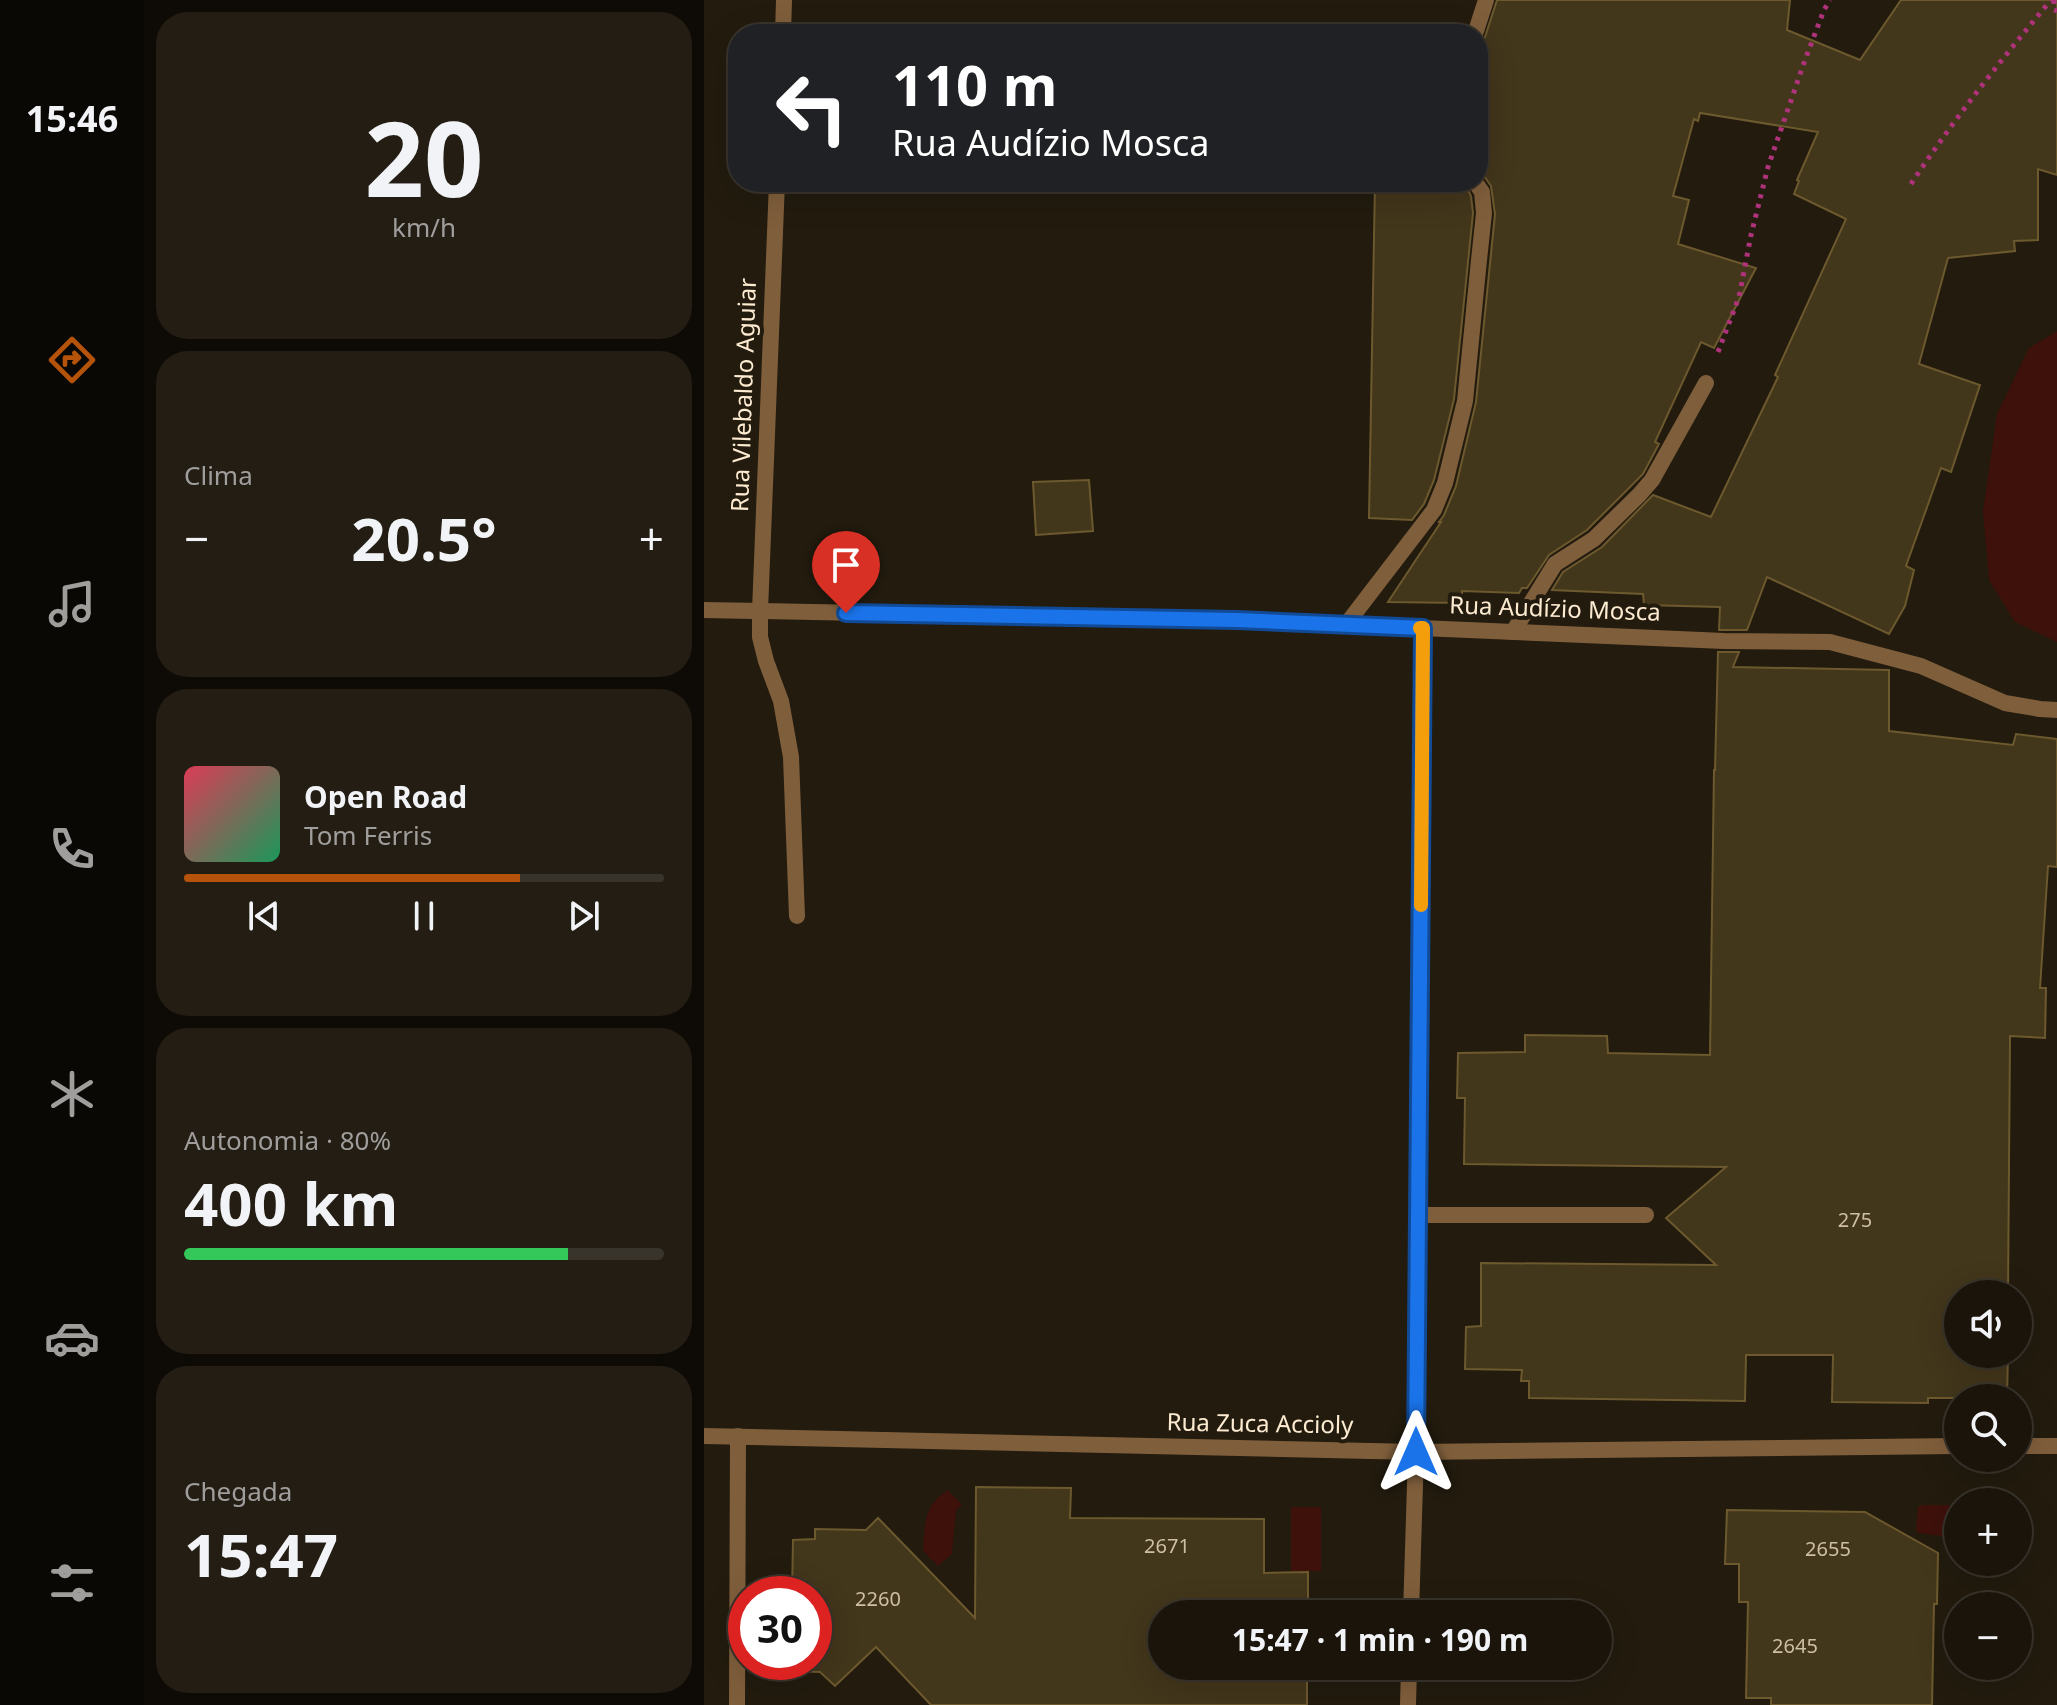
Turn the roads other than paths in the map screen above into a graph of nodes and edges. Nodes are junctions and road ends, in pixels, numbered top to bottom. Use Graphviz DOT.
graph roads {
  1 [pos="784,0"];
  2 [pos="1486,0"];
  3 [pos="783,24"];
  4 [pos="1478,24"];
  5 [pos="777,192"];
  6 [pos="1482,192"];
  7 [pos="1706,383"];
  8 [pos="704,610"];
  9 [pos="760,611"];
  10 [pos="1345,626"];
  11 [pos="1423,628"];
  12 [pos="1513,632"];
  13 [pos="2057,710"];
  14 [pos="797,916"];
  15 [pos="1418,1215"];
  16 [pos="1646,1215"];
  17 [pos="704,1436"];
  18 [pos="738,1436"];
  19 [pos="1944,1446"];
  20 [pos="2032,1446"];
  21 [pos="2057,1446"];
  22 [pos="1416,1452"];
  23 [pos="1411,1600"];
  24 [pos="1409,1680"];
  25 [pos="737,1705"];
  26 [pos="1408,1705"];
  1 -- 3 [label="street"];
  2 -- 4 [label="street"];
  5 -- 9 [label="street, Rua Vilebaldo Aguiar"];
  6 -- 10 [label="street"];
  7 -- 12 [label="street"];
  8 -- 9 [label="street, Rua Audízio Mosca"];
  9 -- 10 [label="street, Rua Audízio Mosca"];
  9 -- 14 [label="street, Rua Vilebaldo Aguiar"];
  10 -- 11 [label="street, Rua Audízio Mosca"];
  11 -- 12 [label="street, Rua Audízio Mosca"];
  11 -- 15 [label="street"];
  12 -- 13 [label="street, Rua Audízio Mosca"];
  15 -- 16 [label="street"];
  15 -- 22 [label="street"];
  17 -- 18 [label="street, Rua Zuca Accioly"];
  18 -- 22 [label="street, Rua Zuca Accioly"];
  18 -- 25 [label="street"];
  19 -- 22 [label="street, Rua Zuca Accioly"];
  20 -- 21 [label="street"];
  22 -- 23 [label="street"];
  24 -- 26 [label="street"];
}
